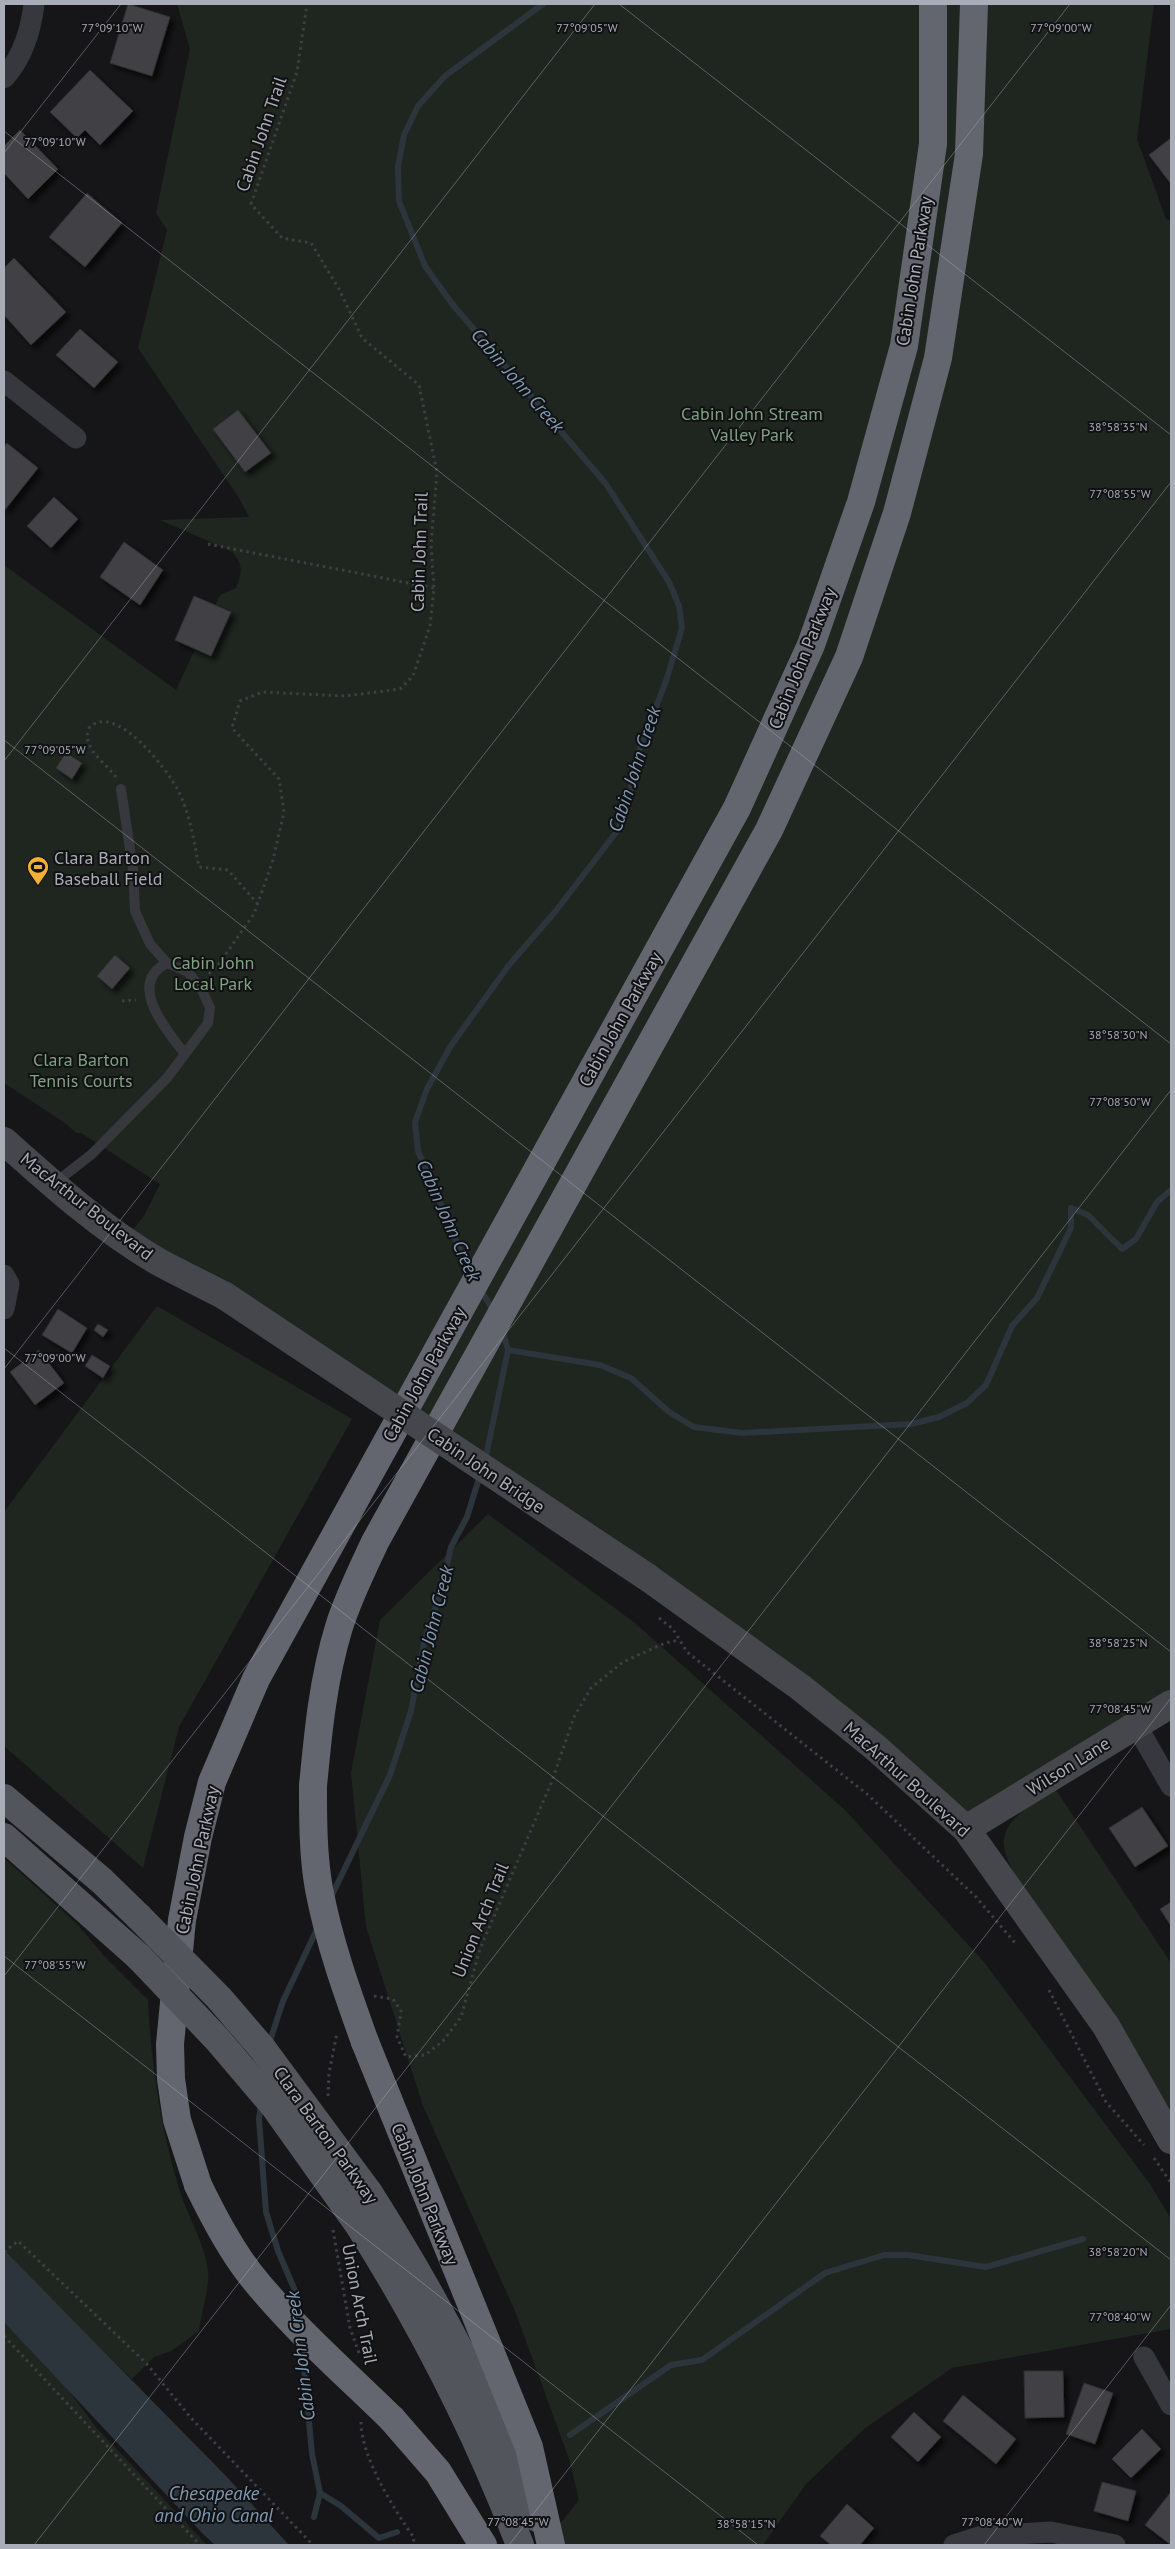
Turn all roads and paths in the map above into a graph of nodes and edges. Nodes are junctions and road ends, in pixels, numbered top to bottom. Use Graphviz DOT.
graph roads {
  1 [pos="34,4"];
  2 [pos="307,4"];
  3 [pos="933,4"];
  4 [pos="974,4"];
  5 [pos="4,78"];
  6 [pos="4,381"];
  7 [pos="76,438"];
  8 [pos="208,544"];
  9 [pos="434,588"];
  10 [pos="121,789"];
  11 [pos="257,904"];
  12 [pos="167,964"];
  13 [pos="197,984"];
  14 [pos="184,1053"];
  15 [pos="4,1141"];
  16 [pos="56,1188"];
  17 [pos="4,1275"];
  18 [pos="225,1296"];
  19 [pos="4,1309"];
  20 [pos="647,1577"];
  21 [pos="656,1615"];
  22 [pos="679,1640"];
  23 [pos="1171,1704"];
  24 [pos="1136,1725"];
  25 [pos="1171,1786"];
  26 [pos="4,1798"];
  27 [pos="966,1829"];
  28 [pos="4,1837"];
  29 [pos="1021,1950"];
  30 [pos="1045,1982"];
  31 [pos="372,1996"];
  32 [pos="340,2025"];
  33 [pos="328,2102"];
  34 [pos="1158,2149"];
  35 [pos="1171,2183"];
  36 [pos="332,2220"];
  37 [pos="4,2252"];
  38 [pos="4,2336"];
  39 [pos="360,2356"];
  40 [pos="1144,2357"];
  41 [pos="1171,2406"];
  42 [pos="360,2417"];
  43 [pos="200,2545"];
  44 [pos="313,2545"];
  45 [pos="413,2545"];
  46 [pos="483,2545"];
  47 [pos="520,2545"];
  48 [pos="549,2545"];
  49 [pos="954,2545"];
  50 [pos="1114,2545"];
  1 -- 5 [label="street"];
  2 -- 9 [label="path, Cabin John Trail"];
  3 -- 46 [label="highway, Cabin John Parkway, bridge"];
  4 -- 48 [label="highway, Cabin John Parkway, bridge"];
  6 -- 7 [label="street"];
  8 -- 9 [label="path"];
  9 -- 11 [label="path, Cabin John Trail"];
  10 -- 11 [label="path"];
  10 -- 12 [label="lane"];
  11 -- 13 [label="path, Cabin John Trail"];
  12 -- 13 [label="lane"];
  12 -- 14 [label="lane"];
  13 -- 14 [label="lane"];
  14 -- 16 [label="lane"];
  15 -- 16 [label="main road, MacArthur Boulevard"];
  16 -- 18 [label="main road, MacArthur Boulevard"];
  17 -- 19 [label="street"];
  18 -- 20 [label="main road, Cabin John Bridge, bridge"];
  20 -- 27 [label="main road, MacArthur Boulevard"];
  21 -- 22 [label="path"];
  22 -- 29 [label="path"];
  22 -- 31 [label="path, Union Arch Trail"];
  23 -- 24 [label="main road, Wilson Lane"];
  24 -- 25 [label="street"];
  24 -- 27 [label="main road, Wilson Lane"];
  26 -- 48 [label="main road, Clara Barton Parkway, bridge"];
  27 -- 34 [label="main road, MacArthur Boulevard"];
  28 -- 47 [label="main road, Clara Barton Parkway, bridge"];
  30 -- 34 [label="path"];
  32 -- 33 [label="path"];
  34 -- 35 [label="path"];
  36 -- 39 [label="path, Union Arch Trail"];
  37 -- 44 [label="path"];
  38 -- 43 [label="path"];
  40 -- 41 [label="street"];
  42 -- 45 [label="path"];
  49 -- 50 [label="street"];
}
